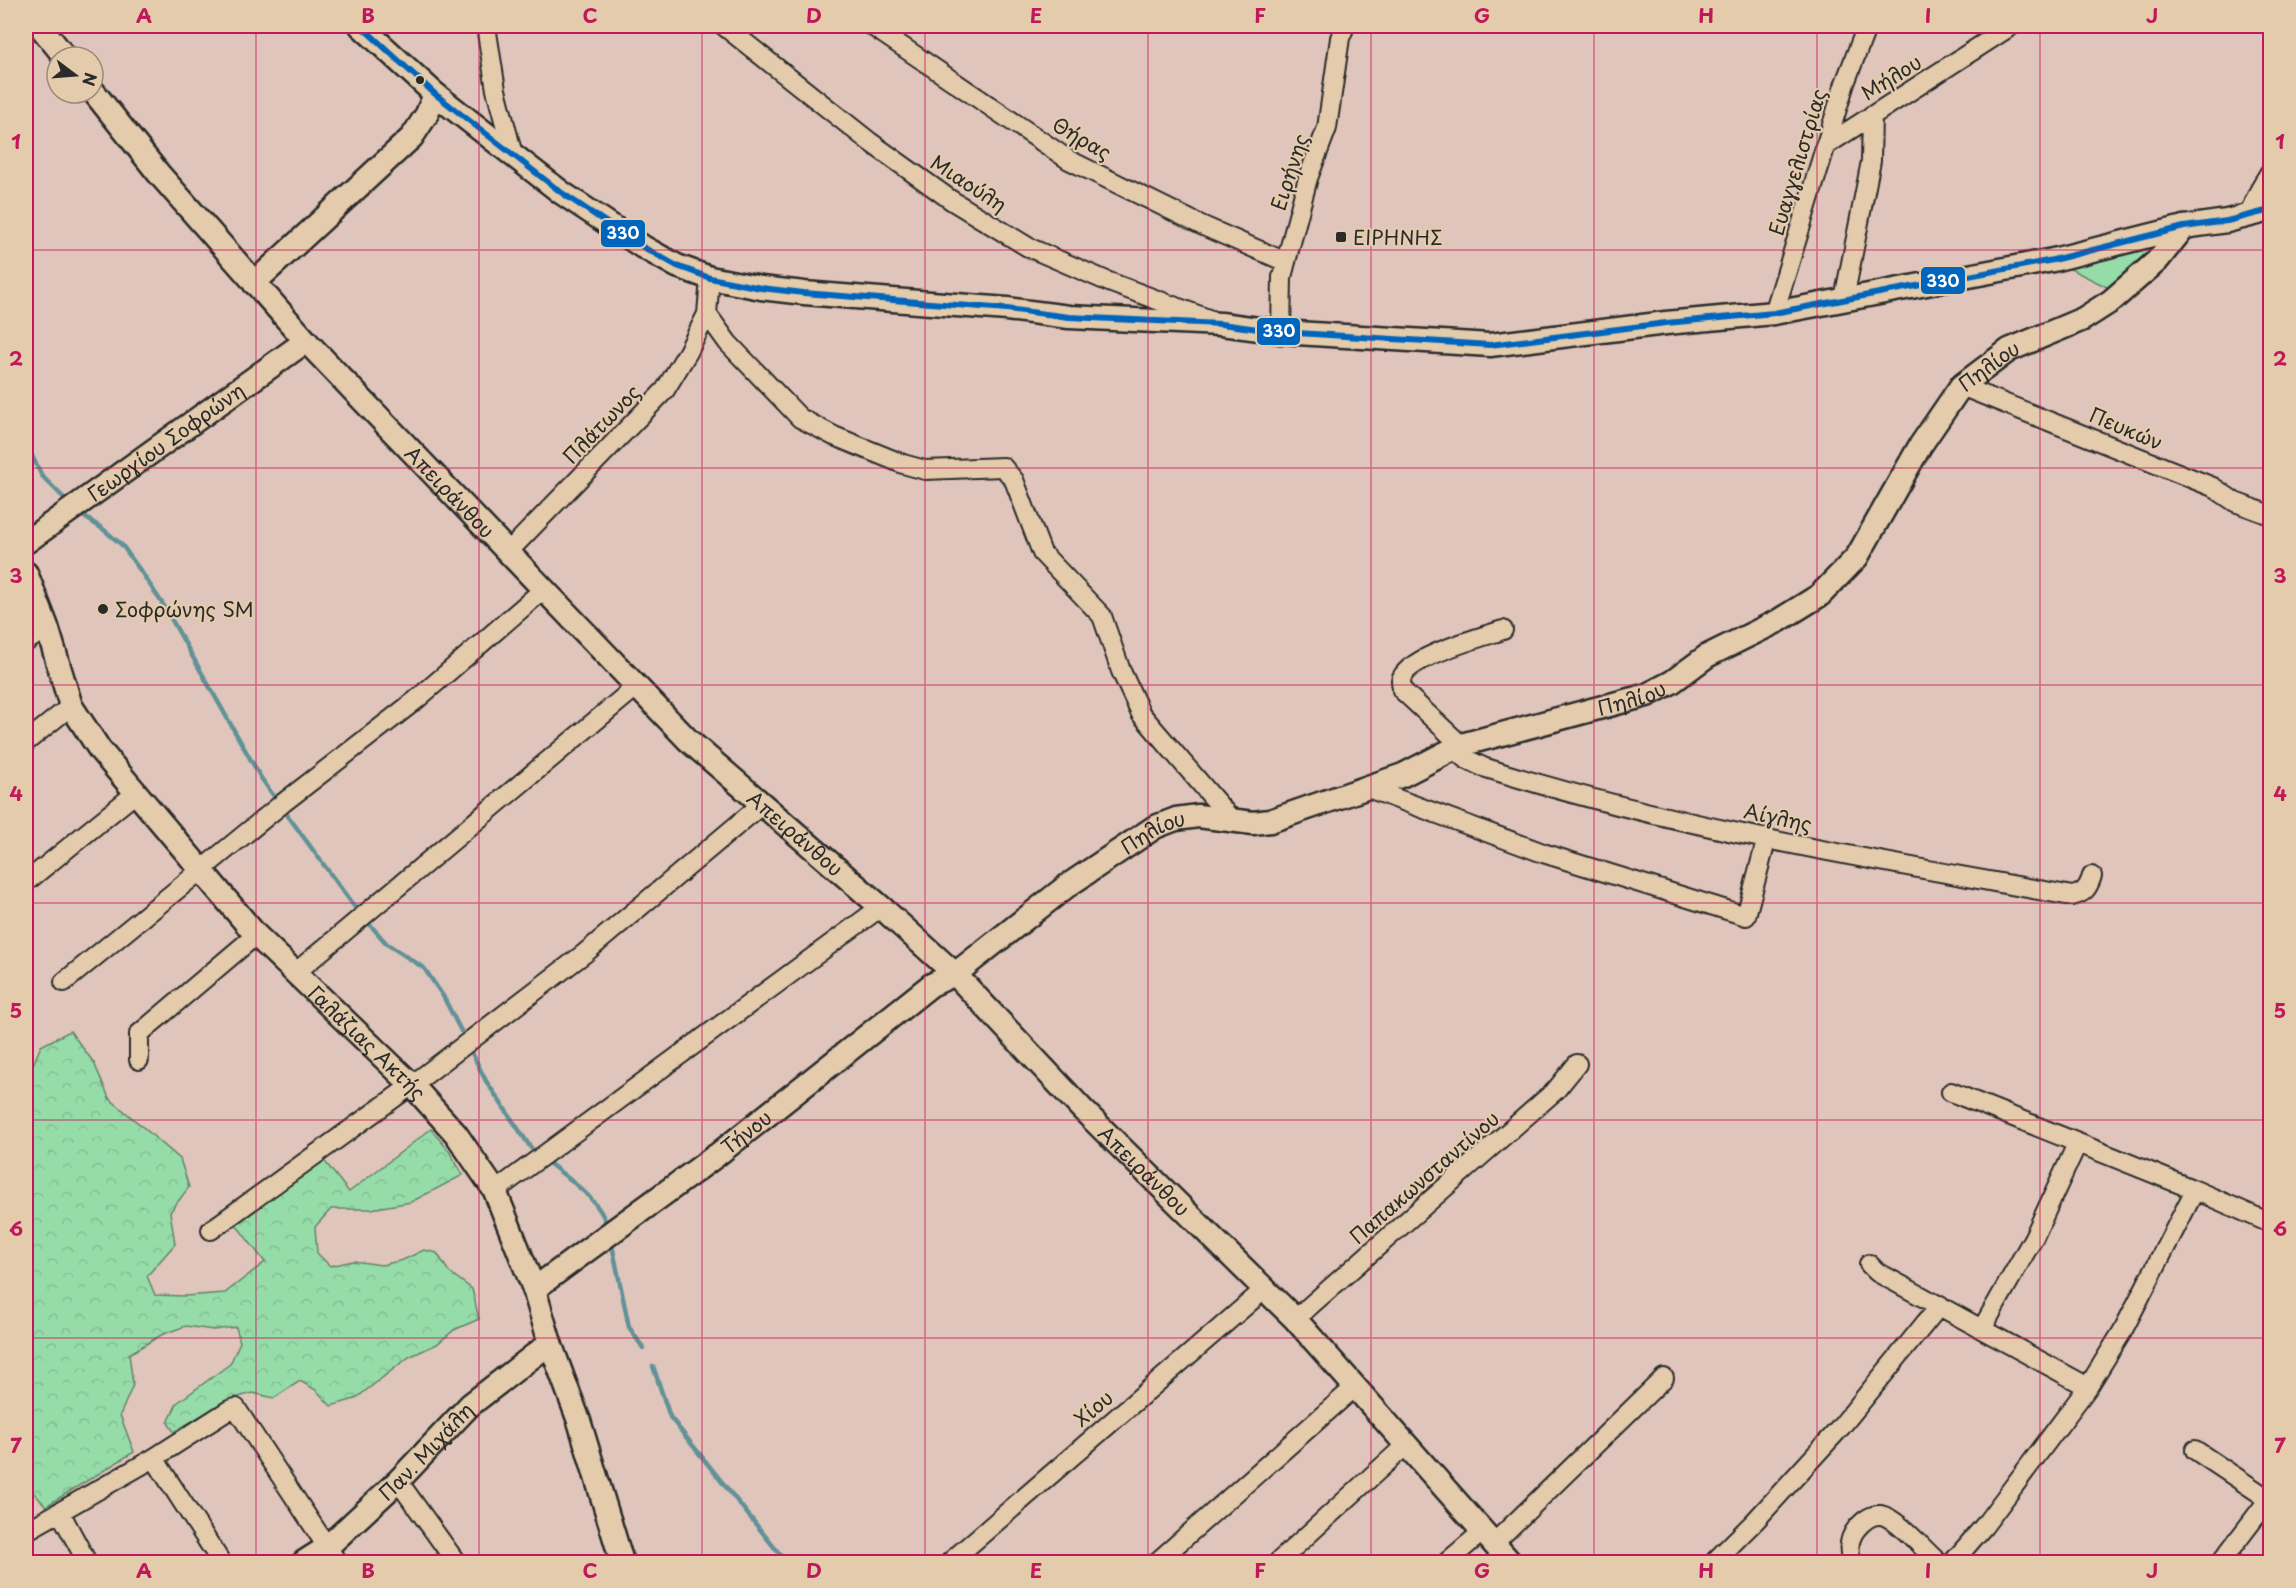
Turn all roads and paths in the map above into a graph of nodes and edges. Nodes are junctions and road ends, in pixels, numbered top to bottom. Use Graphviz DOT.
graph roads {
  1 [pos="40,26"];
  2 [pos="361,26"];
  3 [pos="486,26"];
  4 [pos="724,26"];
  5 [pos="872,26"];
  6 [pos="1345,26"];
  7 [pos="2011,26"];
  8 [pos="1863,27"];
  9 [pos="55,45"];
  10 [pos="435,94"];
  11 [pos="104,105"];
  12 [pos="1872,115"];
  13 [pos="1825,146"];
  14 [pos="513,155"];
  15 [pos="2271,172"];
  16 [pos="2271,210"];
  17 [pos="2248,215"];
  18 [pos="2184,227"];
  19 [pos="1286,262"];
  20 [pos="710,278"];
  21 [pos="254,284"];
  22 [pos="1844,299"];
  23 [pos="1774,313"];
  24 [pos="707,314"];
  25 [pos="1221,324"];
  26 [pos="1281,332"];
  27 [pos="306,341"];
  28 [pos="1961,386"];
  29 [pos="2271,514"];
  30 [pos="26,542"];
  31 [pos="508,552"];
  32 [pos="26,573"];
  33 [pos="544,589"];
  34 [pos="47,627"];
  35 [pos="1503,630"];
  36 [pos="26,642"];
  37 [pos="637,686"];
  38 [pos="71,706"];
  39 [pos="26,742"];
  40 [pos="1456,747"];
  41 [pos="1368,788"];
  42 [pos="137,792"];
  43 [pos="761,805"];
  44 [pos="1231,819"];
  45 [pos="1767,838"];
  46 [pos="200,870"];
  47 [pos="2092,876"];
  48 [pos="26,882"];
  49 [pos="881,907"];
  50 [pos="256,935"];
  51 [pos="295,973"];
  52 [pos="955,974"];
  53 [pos="64,982"];
  54 [pos="139,1060"];
  55 [pos="1577,1064"];
  56 [pos="412,1085"];
  57 [pos="1951,1092"];
  58 [pos="2077,1144"];
  59 [pos="2195,1190"];
  60 [pos="495,1191"];
  61 [pos="2271,1223"];
  62 [pos="211,1230"];
  63 [pos="1869,1264"];
  64 [pos="534,1288"];
  65 [pos="1266,1288"];
  66 [pos="1940,1305"];
  67 [pos="1295,1319"];
  68 [pos="1982,1329"];
  69 [pos="550,1343"];
  70 [pos="1664,1378"];
  71 [pos="1355,1387"];
  72 [pos="2088,1387"];
  73 [pos="1406,1445"];
  74 [pos="2195,1450"];
  75 [pos="154,1458"];
  76 [pos="398,1481"];
  77 [pos="2270,1500"];
  78 [pos="60,1512"];
  79 [pos="26,1531"];
  80 [pos="1488,1538"];
  81 [pos="332,1555"];
  82 [pos="87,1563"];
  83 [pos="221,1563"];
  84 [pos="304,1563"];
  85 [pos="456,1563"];
  86 [pos="622,1563"];
  87 [pos="950,1563"];
  88 [pos="1157,1563"];
  89 [pos="1278,1563"];
  90 [pos="1447,1563"];
  91 [pos="1510,1563"];
  92 [pos="1714,1563"];
  93 [pos="1852,1563"];
  94 [pos="1938,1563"];
  95 [pos="1953,1563"];
  96 [pos="2221,1563"];
  1 -- 9 [label="street"];
  2 -- 10 [label="street"];
  3 -- 14 [label="street"];
  4 -- 25 [label="street, Μιαούλη"];
  5 -- 19 [label="street, Θήρας"];
  6 -- 19 [label="street, Ειρήνης"];
  7 -- 12 [label="street, Μήλου"];
  8 -- 13 [label="street, Ευαγγελιστρίας"];
  10 -- 14 [label="street"];
  10 -- 21 [label="street"];
  11 -- 21 [label="street, Απειράνθου"];
  12 -- 13 [label="street, Μήλου"];
  12 -- 22 [label="street"];
  13 -- 23 [label="street, Ευαγγελιστρίας"];
  14 -- 20 [label="street"];
  15 -- 17 [label="street"];
  16 -- 17 [label="street"];
  17 -- 18 [label="street"];
  18 -- 22 [label="street"];
  18 -- 28 [label="street, Πηλίου"];
  19 -- 26 [label="street, Ειρήνης"];
  20 -- 24 [label="street"];
  20 -- 25 [label="street"];
  21 -- 27 [label="street, Απειράνθου"];
  22 -- 23 [label="street"];
  23 -- 26 [label="street"];
  24 -- 31 [label="street, Πλάτωνος"];
  24 -- 44 [label="street"];
  25 -- 26 [label="street"];
  27 -- 30 [label="street, Γεωργίου Σοφρώνη"];
  27 -- 31 [label="street, Απειράνθου"];
  28 -- 29 [label="street, Πευκών"];
  28 -- 40 [label="street, Πηλίου"];
  31 -- 33 [label="street, Απειράνθου"];
  32 -- 34 [label="street, Γαλάζιας Ακτής"];
  33 -- 37 [label="street, Απειράνθου"];
  33 -- 46 [label="street"];
  34 -- 36 [label="street"];
  34 -- 38 [label="street, Γαλάζιας Ακτής"];
  35 -- 40 [label="street, Αίγλης"];
  37 -- 43 [label="street, Απειράνθου"];
  37 -- 51 [label="street"];
  38 -- 39 [label="street"];
  38 -- 42 [label="street, Γαλάζιας Ακτής"];
  40 -- 41 [label="street, Πηλίου"];
  40 -- 45 [label="street, Αίγλης"];
  41 -- 44 [label="street, Πηλίου"];
  41 -- 45 [label="street"];
  42 -- 46 [label="street, Γαλάζιας Ακτής"];
  42 -- 48 [label="street"];
  43 -- 49 [label="street, Απειράνθου"];
  43 -- 56 [label="street"];
  44 -- 52 [label="street, Πηλίου"];
  45 -- 47 [label="street, Αίγλης"];
  46 -- 50 [label="street, Γαλάζιας Ακτής"];
  46 -- 53 [label="street"];
  49 -- 52 [label="street, Απειράνθου"];
  49 -- 60 [label="street"];
  50 -- 51 [label="street, Γαλάζιας Ακτής"];
  50 -- 54 [label="street"];
  51 -- 56 [label="street, Γαλάζιας Ακτής"];
  52 -- 64 [label="street, Τήνου"];
  52 -- 65 [label="street, Απειράνθου"];
  55 -- 67 [label="street, Παπακωνσταντίνου"];
  56 -- 60 [label="street, Γαλάζιας Ακτής"];
  56 -- 62 [label="street"];
  57 -- 58 [label="street"];
  58 -- 59 [label="street"];
  58 -- 68 [label="street"];
  59 -- 61 [label="street"];
  59 -- 72 [label="street"];
  60 -- 64 [label="street, Γαλάζιας Ακτής"];
  63 -- 66 [label="street"];
  64 -- 69 [label="street, Γαλάζιας Ακτής"];
  65 -- 67 [label="street, Απειράνθου"];
  65 -- 87 [label="street, Χίου"];
  66 -- 68 [label="street"];
  66 -- 92 [label="street"];
  67 -- 71 [label="street, Απειράνθου"];
  68 -- 72 [label="street"];
  69 -- 76 [label="street, Παν. Μιχάλη"];
  69 -- 86 [label="street, Γαλάζιας Ακτής"];
  70 -- 80 [label="street"];
  71 -- 73 [label="street, Απειράνθου"];
  71 -- 88 [label="street"];
  72 -- 95 [label="street"];
  73 -- 80 [label="street, Απειράνθου"];
  73 -- 89 [label="street"];
  74 -- 77 [label="street"];
  75 -- 78 [label="street"];
  75 -- 81 [label="street"];
  75 -- 83 [label="street"];
  76 -- 81 [label="street, Παν. Μιχάλη"];
  76 -- 85 [label="street"];
  77 -- 96 [label="street"];
  78 -- 79 [label="street"];
  78 -- 82 [label="street"];
  80 -- 90 [label="street"];
  80 -- 91 [label="street, Απειράνθου"];
  81 -- 84 [label="street, Παν. Μιχάλη"];
  93 -- 94 [label="street"];
}
